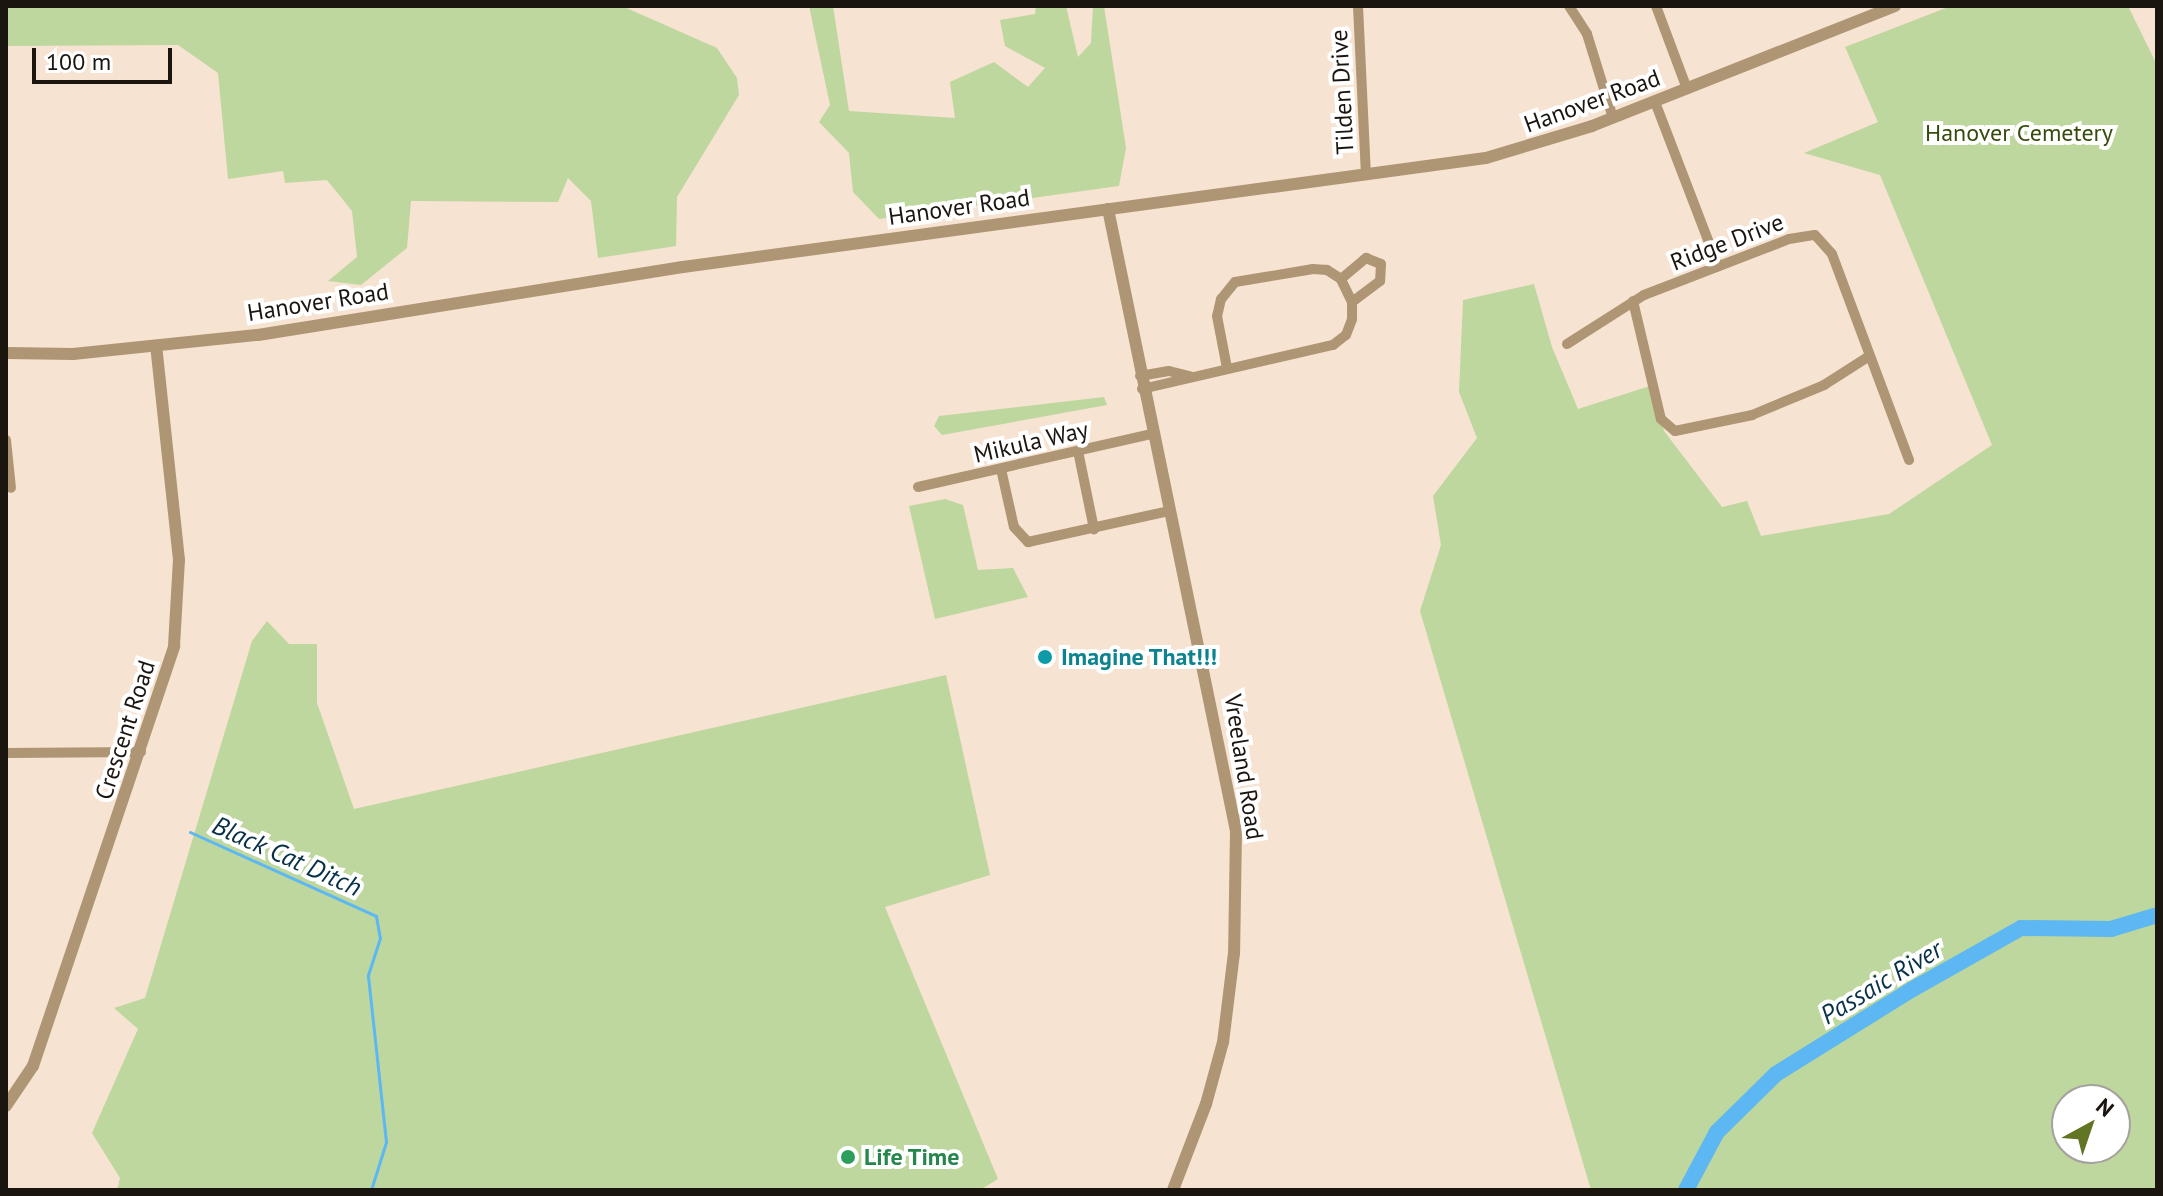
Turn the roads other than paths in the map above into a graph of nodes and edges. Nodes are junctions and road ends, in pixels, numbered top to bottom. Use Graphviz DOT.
graph roads {
  1 [pos="1358,6"];
  2 [pos="1569,6"];
  3 [pos="1656,6"];
  4 [pos="1895,6"];
  5 [pos="1880,9"];
  6 [pos="1687,89"];
  7 [pos="1655,102"];
  8 [pos="1613,118"];
  9 [pos="1366,175"];
  10 [pos="1108,209"];
  11 [pos="1718,266"];
  12 [pos="1341,279"];
  13 [pos="1633,301"];
  14 [pos="1352,302"];
  15 [pos="1567,344"];
  16 [pos="156,346"];
  17 [pos="6,353"];
  18 [pos="1868,357"];
  19 [pos="1227,368"];
  20 [pos="1141,382"];
  21 [pos="1152,434"];
  22 [pos="6,440"];
  23 [pos="1078,451"];
  24 [pos="1909,460"];
  25 [pos="1001,469"];
  26 [pos="918,487"];
  27 [pos="11,488"];
  28 [pos="1169,511"];
  29 [pos="1094,529"];
  30 [pos="141,752"];
  31 [pos="6,753"];
  32 [pos="6,1106"];
  33 [pos="1173,1190"];
  1 -- 9 [label="street, Tilden Drive"];
  2 -- 8 [label="street"];
  3 -- 6 [label="street"];
  4 -- 5 [label="street, Hanover Road"];
  5 -- 6 [label="street, Hanover Road"];
  6 -- 7 [label="street, Hanover Road"];
  7 -- 8 [label="street, Hanover Road"];
  7 -- 11 [label="street"];
  8 -- 9 [label="street, Hanover Road"];
  9 -- 10 [label="street, Hanover Road"];
  10 -- 16 [label="street, Hanover Road"];
  10 -- 20 [label="street, Vreeland Road"];
  11 -- 13 [label="street, Ridge Drive"];
  11 -- 18 [label="street, Ridge Drive"];
  12 -- 14 [label="street"];
  12 -- 14 [label="street"];
  12 -- 19 [label="street"];
  13 -- 15 [label="street, Ridge Drive"];
  13 -- 18 [label="street"];
  14 -- 19 [label="street"];
  16 -- 17 [label="street, Hanover Road"];
  16 -- 30 [label="street, Crescent Road"];
  18 -- 24 [label="street, Ridge Drive"];
  19 -- 20 [label="street"];
  20 -- 21 [label="street, Vreeland Road"];
  21 -- 23 [label="street, Mikula Way"];
  21 -- 28 [label="street, Vreeland Road"];
  22 -- 27 [label="street"];
  23 -- 25 [label="street, Mikula Way"];
  23 -- 29 [label="street"];
  25 -- 26 [label="street, Mikula Way"];
  25 -- 29 [label="street"];
  28 -- 29 [label="street"];
  28 -- 33 [label="street, Vreeland Road"];
  30 -- 31 [label="street"];
  30 -- 32 [label="street, Crescent Road"];
}
